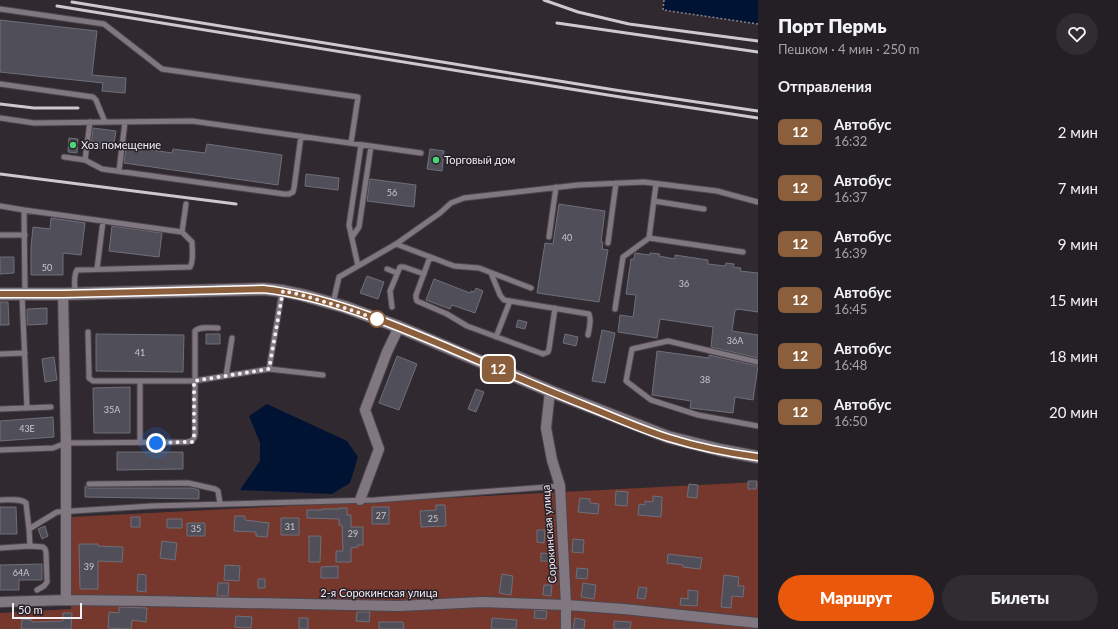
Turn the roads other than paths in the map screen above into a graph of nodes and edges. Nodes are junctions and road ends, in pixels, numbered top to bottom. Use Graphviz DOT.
graph roads {
  1 [pos="0,9"];
  2 [pos="0,84"];
  3 [pos="0,118"];
  4 [pos="90,122"];
  5 [pos="105,122"];
  6 [pos="126,122"];
  7 [pos="301,136"];
  8 [pos="351,143"];
  9 [pos="361,145"];
  10 [pos="371,146"];
  11 [pos="421,153"];
  12 [pos="64,157"];
  13 [pos="85,160"];
  14 [pos="119,171"];
  15 [pos="616,183"];
  16 [pos="656,184"];
  17 [pos="556,187"];
  18 [pos="654,201"];
  19 [pos="758,202"];
  20 [pos="186,204"];
  21 [pos="0,206"];
  22 [pos="704,208"];
  23 [pos="24,210"];
  24 [pos="103,221"];
  25 [pos="182,232"];
  26 [pos="0,235"];
  27 [pos="25,235"];
  28 [pos="352,237"];
  29 [pos="549,237"];
  30 [pos="649,238"];
  31 [pos="608,243"];
  32 [pos="396,244"];
  33 [pos="743,252"];
  34 [pos="430,257"];
  35 [pos="358,266"];
  36 [pos="97,269"];
  37 [pos="387,269"];
  38 [pos="397,273"];
  39 [pos="491,273"];
  40 [pos="424,274"];
  41 [pos="531,288"];
  42 [pos="283,291"];
  43 [pos="0,294"];
  44 [pos="24,294"];
  45 [pos="69,294"];
  46 [pos="510,301"];
  47 [pos="332,304"];
  48 [pos="392,307"];
  49 [pos="555,308"];
  50 [pos="615,309"];
  51 [pos="399,327"];
  52 [pos="218,328"];
  53 [pos="88,332"];
  54 [pos="588,335"];
  55 [pos="496,337"];
  56 [pos="232,338"];
  57 [pos="25,352"];
  58 [pos="0,354"];
  59 [pos="758,362"];
  60 [pos="269,369"];
  61 [pos="323,375"];
  62 [pos="226,376"];
  63 [pos="194,381"];
  64 [pos="140,382"];
  65 [pos="550,391"];
  66 [pos="51,407"];
  67 [pos="27,408"];
  68 [pos="0,409"];
  69 [pos="758,426"];
  70 [pos="66,443"];
  71 [pos="140,443"];
  72 [pos="0,450"];
  73 [pos="758,457"];
  74 [pos="89,484"];
  75 [pos="560,486"];
  76 [pos="0,500"];
  77 [pos="360,500"];
  78 [pos="220,504"];
  79 [pos="66,511"];
  80 [pos="29,529"];
  81 [pos="30,546"];
  82 [pos="0,548"];
  83 [pos="37,590"];
  84 [pos="66,600"];
  85 [pos="0,602"];
  86 [pos="566,604"];
  87 [pos="758,623"];
  88 [pos="566,629"];
  1 -- 8 [label="lane"];
  2 -- 5 [label="lane"];
  3 -- 4 [label="lane"];
  4 -- 5 [label="lane"];
  4 -- 13 [label="lane"];
  5 -- 6 [label="lane"];
  6 -- 7 [label="lane"];
  6 -- 14 [label="lane"];
  7 -- 8 [label="lane"];
  7 -- 14 [label="lane"];
  8 -- 9 [label="lane"];
  9 -- 10 [label="lane"];
  9 -- 28 [label="lane"];
  10 -- 11 [label="lane"];
  10 -- 28 [label="lane"];
  12 -- 13 [label="lane"];
  13 -- 14 [label="lane"];
  15 -- 16 [label="lane"];
  15 -- 17 [label="lane"];
  15 -- 31 [label="lane"];
  16 -- 18 [label="lane"];
  16 -- 19 [label="lane"];
  17 -- 29 [label="lane"];
  17 -- 32 [label="lane"];
  18 -- 22 [label="lane"];
  18 -- 30 [label="lane"];
  20 -- 25 [label="lane"];
  21 -- 23 [label="lane"];
  23 -- 24 [label="lane"];
  23 -- 27 [label="lane"];
  24 -- 25 [label="lane"];
  24 -- 36 [label="lane"];
  25 -- 36 [label="lane"];
  26 -- 27 [label="lane"];
  27 -- 44 [label="lane"];
  28 -- 35 [label="lane"];
  30 -- 33 [label="lane"];
  30 -- 50 [label="lane"];
  32 -- 34 [label="lane"];
  32 -- 35 [label="lane"];
  34 -- 39 [label="lane"];
  34 -- 40 [label="lane"];
  35 -- 47 [label="lane"];
  36 -- 45 [label="lane"];
  37 -- 38 [label="lane"];
  38 -- 40 [label="lane"];
  38 -- 48 [label="lane"];
  39 -- 41 [label="lane"];
  39 -- 46 [label="lane"];
  40 -- 55 [label="lane"];
  42 -- 45 [label="street"];
  42 -- 47 [label="street"];
  42 -- 60 [label="lane"];
  43 -- 44 [label="street"];
  44 -- 45 [label="street"];
  44 -- 57 [label="lane"];
  45 -- 70 [label="street"];
  46 -- 49 [label="lane"];
  46 -- 55 [label="lane"];
  47 -- 51 [label="street"];
  49 -- 54 [label="lane"];
  49 -- 55 [label="lane"];
  51 -- 65 [label="street"];
  51 -- 77 [label="street"];
  52 -- 63 [label="lane"];
  53 -- 64 [label="lane"];
  56 -- 62 [label="lane"];
  57 -- 58 [label="lane"];
  57 -- 67 [label="lane"];
  59 -- 69 [label="lane"];
  60 -- 61 [label="lane"];
  60 -- 62 [label="lane"];
  62 -- 63 [label="lane"];
  63 -- 64 [label="lane"];
  63 -- 71 [label="lane"];
  64 -- 71 [label="lane"];
  65 -- 73 [label="street"];
  65 -- 75 [label="street, Сорокинская улица"];
  66 -- 67 [label="lane"];
  67 -- 68 [label="lane"];
  70 -- 71 [label="lane"];
  70 -- 72 [label="lane"];
  70 -- 79 [label="street"];
  74 -- 78 [label="lane"];
  75 -- 77 [label="lane"];
  75 -- 86 [label="street, Сорокинская улица"];
  76 -- 80 [label="lane"];
  77 -- 78 [label="lane"];
  78 -- 79 [label="lane"];
  79 -- 80 [label="lane"];
  79 -- 84 [label="street"];
  80 -- 81 [label="lane"];
  81 -- 82 [label="lane"];
  81 -- 83 [label="lane"];
  84 -- 85 [label="street, 2-я Сорокинская улица"];
  84 -- 86 [label="street, 2-я Сорокинская улица"];
  86 -- 87 [label="street, 2-я Сорокинская улица"];
  86 -- 88 [label="street, Сорокинская улица"];
}
